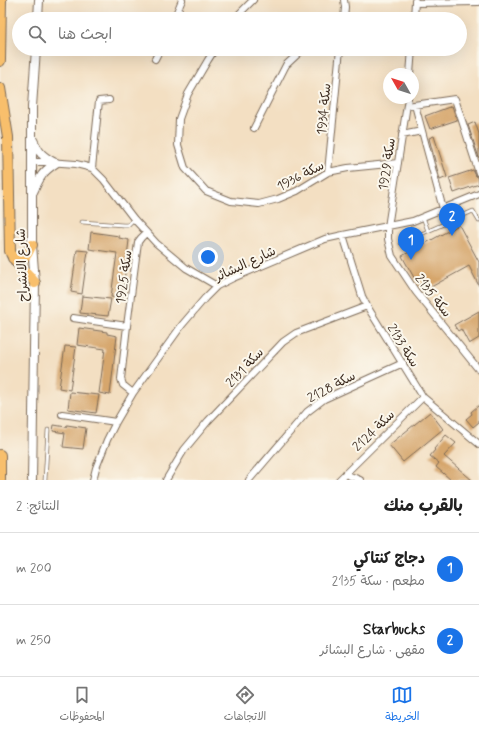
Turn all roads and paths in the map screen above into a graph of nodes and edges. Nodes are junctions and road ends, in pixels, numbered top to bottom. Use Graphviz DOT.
graph roads {
  1 [pos="1,0"];
  2 [pos="39,0"];
  3 [pos="182,0"];
  4 [pos="253,0"];
  5 [pos="344,0"];
  6 [pos="415,2"];
  7 [pos="479,2"];
  8 [pos="38,12"];
  9 [pos="177,12"];
  10 [pos="241,12"];
  11 [pos="345,12"];
  12 [pos="414,12"];
  13 [pos="36,56"];
  14 [pos="156,56"];
  15 [pos="211,56"];
  16 [pos="296,56"];
  17 [pos="339,56"];
  18 [pos="411,56"];
  19 [pos="155,59"];
  20 [pos="0,61"];
  21 [pos="410,68"];
  22 [pos="0,88"];
  23 [pos="109,100"];
  24 [pos="415,105"];
  25 [pos="407,106"];
  26 [pos="254,128"];
  27 [pos="422,131"];
  28 [pos="402,135"];
  29 [pos="32,139"];
  30 [pos="32,162"];
  31 [pos="56,163"];
  32 [pos="398,163"];
  33 [pos="92,168"];
  34 [pos="328,172"];
  35 [pos="479,173"];
  36 [pos="479,194"];
  37 [pos="32,195"];
  38 [pos="443,209"];
  39 [pos="424,217"];
  40 [pos="134,219"];
  41 [pos="479,221"];
  42 [pos="82,222"];
  43 [pos="388,227"];
  44 [pos="428,231"];
  45 [pos="146,233"];
  46 [pos="343,235"];
  47 [pos="401,243"];
  48 [pos="32,245"];
  49 [pos="13,258"];
  50 [pos="35,283"];
  51 [pos="217,286"];
  52 [pos="367,306"];
  53 [pos="73,318"];
  54 [pos="127,326"];
  55 [pos="403,363"];
  56 [pos="479,370"];
  57 [pos="133,394"];
  58 [pos="423,397"];
  59 [pos="62,414"];
  60 [pos="116,422"];
  61 [pos="48,430"];
  62 [pos="479,444"];
  63 [pos="0,456"];
  64 [pos="345,474"];
  65 [pos="0,480"];
  66 [pos="32,480"];
  67 [pos="45,480"];
  68 [pos="93,480"];
  69 [pos="166,480"];
  70 [pos="248,480"];
  71 [pos="339,480"];
  72 [pos="360,480"];
  1 -- 20 [label="highway"];
  2 -- 8 [label="street"];
  3 -- 9 [label="street"];
  4 -- 10 [label="street"];
  5 -- 11 [label="street"];
  6 -- 7 [label="street"];
  6 -- 12 [label="street"];
  13 -- 29 [label="street, شارع الانشراح"];
  14 -- 19 [label="street"];
  15 -- 34 [label="street, سكة 1936"];
  16 -- 26 [label="street"];
  17 -- 34 [label="street, سكة 1934"];
  18 -- 21 [label="street"];
  22 -- 49 [label="highway"];
  23 -- 33 [label="street"];
  24 -- 25 [label="street"];
  24 -- 27 [label="street"];
  24 -- 35 [label="street"];
  25 -- 28 [label="street, سكة 1929"];
  27 -- 28 [label="street"];
  27 -- 38 [label="street"];
  28 -- 32 [label="street, سكة 1929"];
  29 -- 30 [label="street, شارع الانشراح"];
  29 -- 31 [label="street"];
  30 -- 31 [label="street"];
  30 -- 37 [label="street, شارع الانشراح"];
  31 -- 33 [label="street"];
  31 -- 37 [label="street"];
  32 -- 34 [label="street, سكة 1936"];
  32 -- 43 [label="street, سكة 1929"];
  33 -- 40 [label="street"];
  36 -- 38 [label="street, شارع البشائر"];
  37 -- 48 [label="street, شارع الانشراح"];
  38 -- 39 [label="street, شارع البشائر"];
  39 -- 43 [label="street, شارع البشائر"];
  39 -- 44 [label="lane"];
  40 -- 42 [label="lane"];
  40 -- 45 [label="street"];
  41 -- 44 [label="lane"];
  43 -- 46 [label="street, شارع البشائر"];
  43 -- 56 [label="street, سكة 2135"];
  44 -- 47 [label="lane"];
  45 -- 51 [label="street"];
  45 -- 54 [label="street, سكة 1925"];
  46 -- 51 [label="street, شارع البشائر"];
  46 -- 52 [label="street, سكة 2133"];
  48 -- 49 [label="highway"];
  48 -- 50 [label="street, شارع الانشراح"];
  49 -- 50 [label="highway"];
  50 -- 66 [label="street, شارع الانشراح"];
  51 -- 57 [label="street, شارع البشائر"];
  52 -- 55 [label="street, سكة 2133"];
  52 -- 69 [label="street, سكة 2131"];
  53 -- 54 [label="street"];
  54 -- 57 [label="street, سكة 1925"];
  55 -- 58 [label="street, سكة 2133"];
  55 -- 70 [label="street, سكة 2128"];
  57 -- 60 [label="street, شارع البشائر"];
  58 -- 62 [label="street, سكة 2133"];
  58 -- 64 [label="street, سكة 2124"];
  59 -- 60 [label="street"];
  60 -- 68 [label="street, شارع البشائر"];
  61 -- 67 [label="lane"];
  63 -- 65 [label="highway"];
  64 -- 71 [label="street, سكة 2124"];
  64 -- 72 [label="street"];
}
